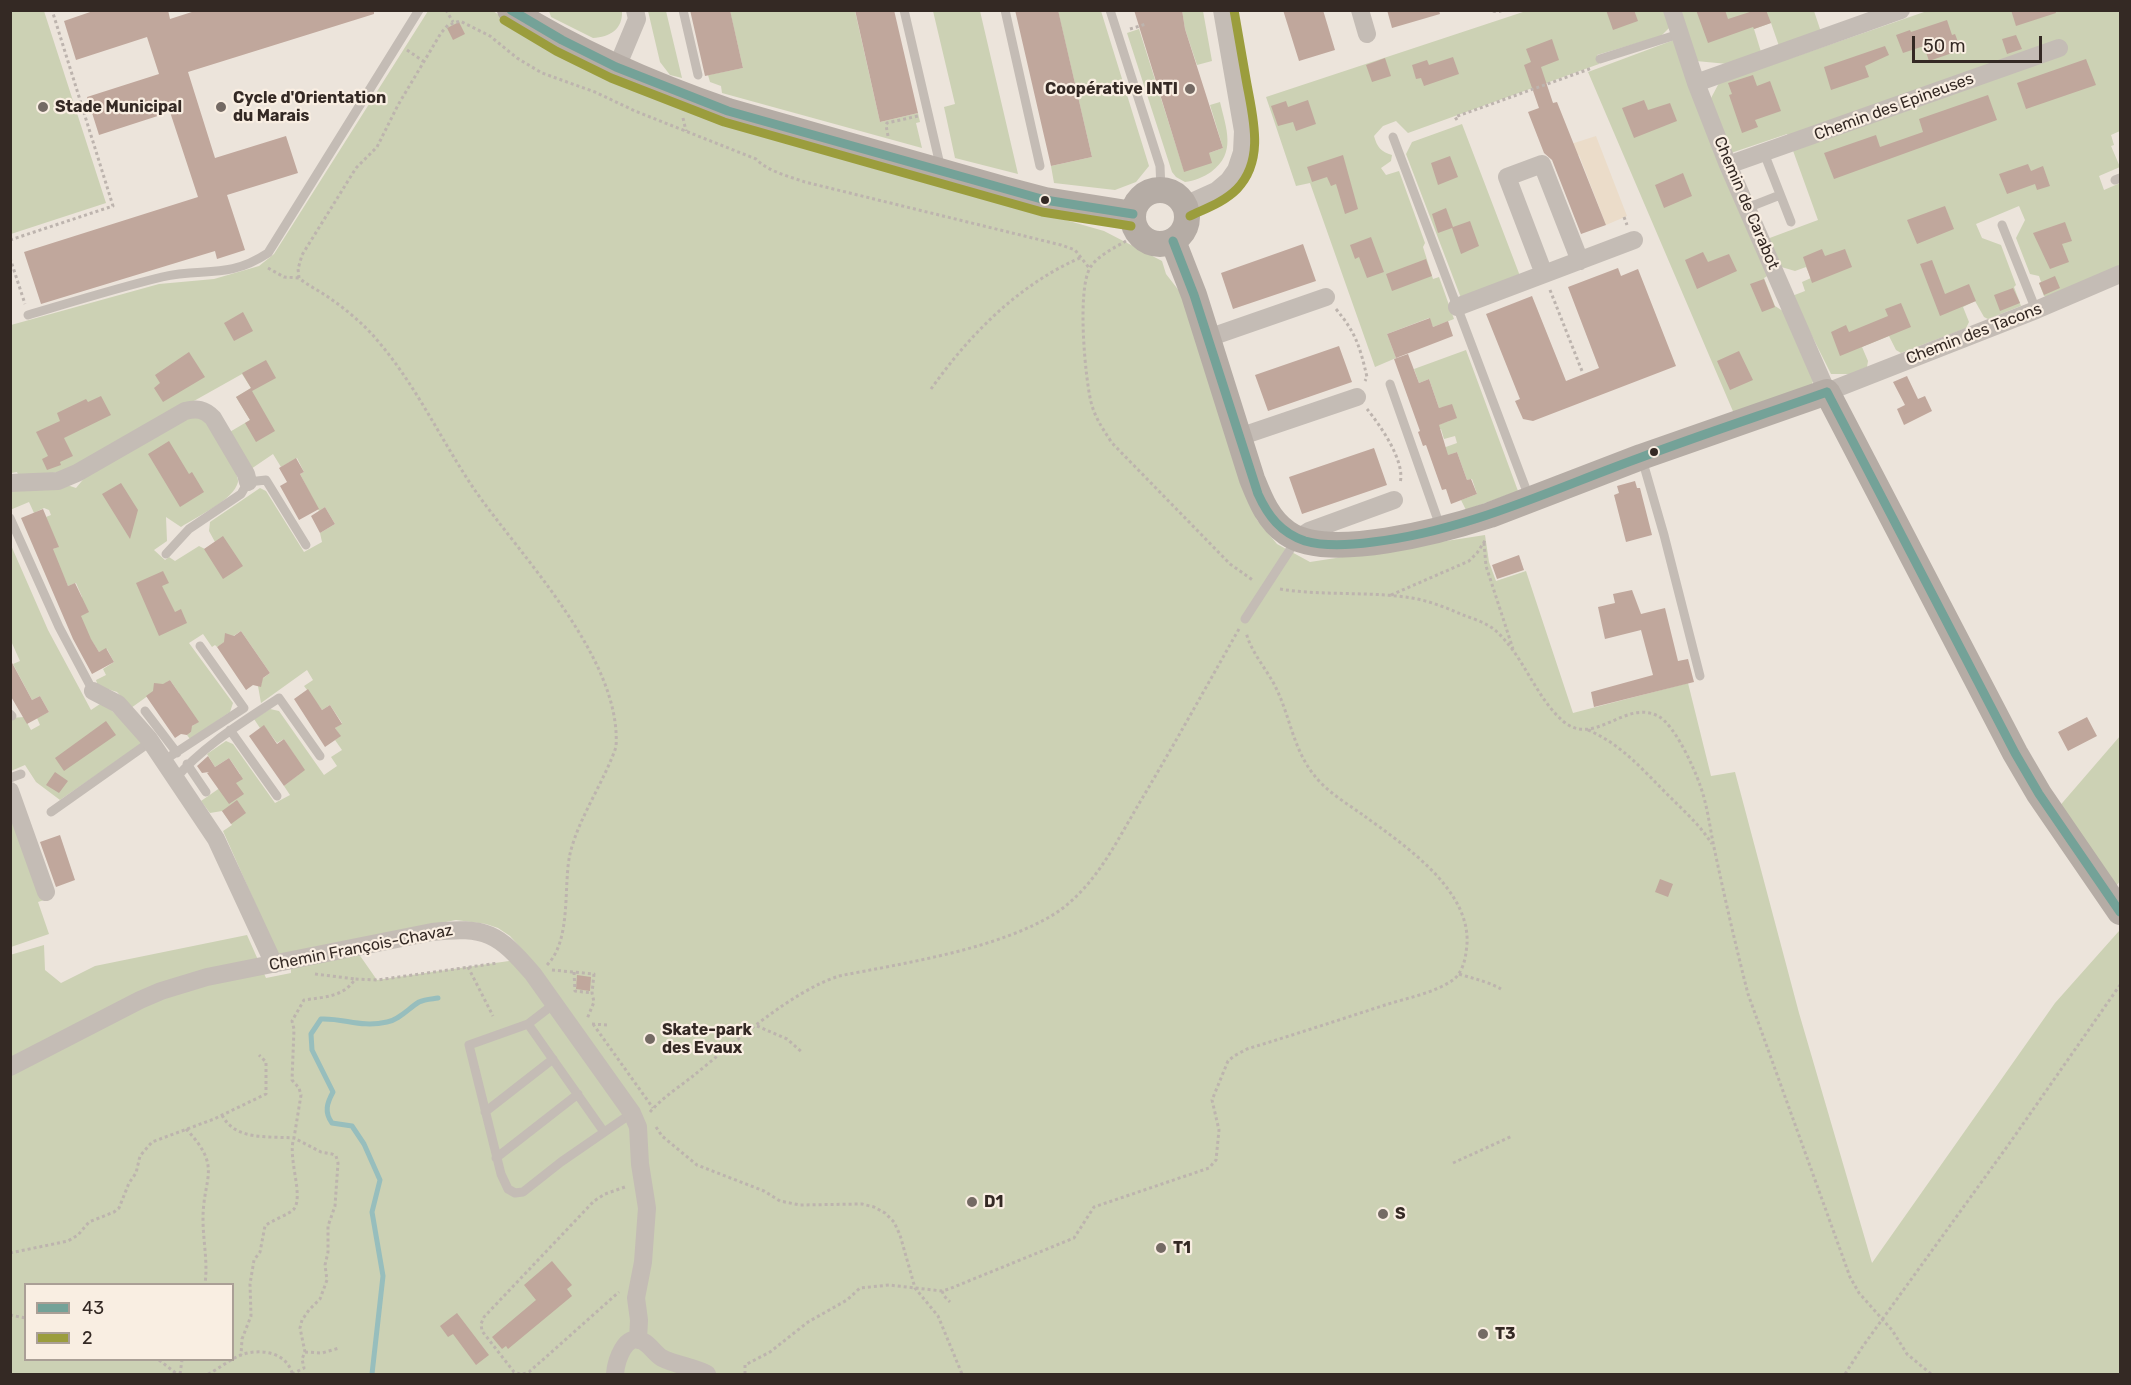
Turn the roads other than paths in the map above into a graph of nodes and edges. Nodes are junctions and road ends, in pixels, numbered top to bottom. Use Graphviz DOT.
graph roads {
  1 [pos="419,10"];
  2 [pos="510,10"];
  3 [pos="635,10"];
  4 [pos="683,10"];
  5 [pos="904,10"];
  6 [pos="1005,10"];
  7 [pos="1110,10"];
  8 [pos="1222,10"];
  9 [pos="1360,10"];
  10 [pos="1672,10"];
  11 [pos="1892,12"];
  12 [pos="1367,34"];
  13 [pos="1679,34"];
  14 [pos="2059,48"];
  15 [pos="1600,59"];
  16 [pos="617,67"];
  17 [pos="698,75"];
  18 [pos="1696,83"];
  19 [pos="1393,137"];
  20 [pos="1764,153"];
  21 [pos="1728,165"];
  22 [pos="1040,166"];
  23 [pos="941,171"];
  24 [pos="1161,189"];
  25 [pos="1780,195"];
  26 [pos="1185,206"];
  27 [pos="1747,208"];
  28 [pos="1133,214"];
  29 [pos="1791,222"];
  30 [pos="2002,225"];
  31 [pos="1634,240"];
  32 [pos="1173,241"];
  33 [pos="1580,261"];
  34 [pos="1544,274"];
  35 [pos="2121,274"];
  36 [pos="1326,297"];
  37 [pos="1457,307"];
  38 [pos="2036,310"];
  39 [pos="28,315"];
  40 [pos="1208,338"];
  41 [pos="1390,384"];
  42 [pos="1827,392"];
  43 [pos="1357,397"];
  44 [pos="1239,437"];
  45 [pos="1641,456"];
  46 [pos="248,482"];
  47 [pos="10,483"];
  48 [pos="1530,499"];
  49 [pos="1395,500"];
  50 [pos="10,518"];
  51 [pos="1441,529"];
  52 [pos="1297,539"];
  53 [pos="306,545"];
  54 [pos="166,554"];
  55 [pos="1245,619"];
  56 [pos="200,646"];
  57 [pos="1700,675"];
  58 [pos="93,691"];
  59 [pos="145,711"];
  60 [pos="230,730"];
  61 [pos="150,742"];
  62 [pos="320,756"];
  63 [pos="170,757"];
  64 [pos="187,764"];
  65 [pos="21,774"];
  66 [pos="10,778"];
  67 [pos="174,779"];
  68 [pos="10,791"];
  69 [pos="206,792"];
  70 [pos="277,796"];
  71 [pos="51,812"];
  72 [pos="46,892"];
  73 [pos="2121,912"];
  74 [pos="274,964"];
  75 [pos="554,1004"];
  76 [pos="528,1024"];
  77 [pos="553,1059"];
  78 [pos="10,1067"];
  79 [pos="578,1094"];
  80 [pos="485,1112"];
  81 [pos="635,1120"];
  82 [pos="604,1132"];
  83 [pos="496,1158"];
  84 [pos="638,1340"];
  85 [pos="615,1374"];
  86 [pos="707,1374"];
  1 -- 39 [label="lane"];
  2 -- 16 [label="street"];
  3 -- 16 [label="street"];
  4 -- 17 [label="lane"];
  5 -- 23 [label="lane"];
  6 -- 22 [label="lane"];
  7 -- 24 [label="lane"];
  8 -- 26 [label="street"];
  9 -- 12 [label="street"];
  10 -- 13 [label="street, Chemin de Carabot"];
  11 -- 18 [label="street"];
  13 -- 15 [label="lane"];
  13 -- 18 [label="street, Chemin de Carabot"];
  14 -- 20 [label="street, Chemin des Epineuses"];
  16 -- 23 [label="street"];
  18 -- 21 [label="street, Chemin de Carabot"];
  19 -- 37 [label="lane"];
  20 -- 21 [label="street, Chemin des Epineuses"];
  20 -- 25 [label="lane"];
  21 -- 27 [label="street, Chemin de Carabot"];
  23 -- 28 [label="street"];
  24 -- 26 [label="street"];
  24 -- 28 [label="street"];
  25 -- 27 [label="lane"];
  25 -- 29 [label="lane"];
  26 -- 32 [label="street"];
  27 -- 42 [label="street, Chemin de Carabot"];
  28 -- 32 [label="street"];
  30 -- 38 [label="lane"];
  31 -- 33 [label="street"];
  32 -- 40 [label="street"];
  33 -- 34 [label="street"];
  33 -- 34 [label="street"];
  34 -- 37 [label="street"];
  35 -- 38 [label="street, Chemin des Tacons"];
  36 -- 40 [label="street"];
  37 -- 48 [label="lane"];
  38 -- 42 [label="street, Chemin des Tacons"];
  40 -- 44 [label="street"];
  41 -- 51 [label="lane"];
  42 -- 45 [label="street"];
  42 -- 73 [label="street"];
  43 -- 44 [label="street"];
  44 -- 52 [label="street"];
  45 -- 48 [label="street"];
  45 -- 57 [label="lane"];
  46 -- 47 [label="street"];
  46 -- 53 [label="lane"];
  46 -- 54 [label="lane"];
  48 -- 51 [label="street"];
  49 -- 52 [label="street"];
  50 -- 58 [label="lane"];
  51 -- 52 [label="street"];
  52 -- 55 [label="lane"];
  56 -- 63 [label="lane"];
  58 -- 61 [label="street"];
  59 -- 63 [label="lane"];
  60 -- 62 [label="lane"];
  60 -- 64 [label="lane"];
  60 -- 70 [label="lane"];
  61 -- 63 [label="street"];
  61 -- 71 [label="lane"];
  63 -- 67 [label="street"];
  64 -- 67 [label="lane"];
  64 -- 69 [label="lane"];
  65 -- 66 [label="lane"];
  67 -- 74 [label="street"];
  68 -- 72 [label="street"];
  74 -- 75 [label="street, Chemin François-Chavaz"];
  74 -- 78 [label="street, Chemin François-Chavaz"];
  75 -- 76 [label="lane"];
  75 -- 81 [label="street, Chemin François-Chavaz"];
  76 -- 77 [label="lane"];
  76 -- 80 [label="lane"];
  77 -- 79 [label="lane"];
  77 -- 80 [label="lane"];
  79 -- 82 [label="lane"];
  79 -- 83 [label="lane"];
  80 -- 83 [label="lane"];
  81 -- 82 [label="lane"];
  81 -- 84 [label="street"];
  82 -- 83 [label="lane"];
  84 -- 85 [label="street"];
  84 -- 86 [label="street"];
}
